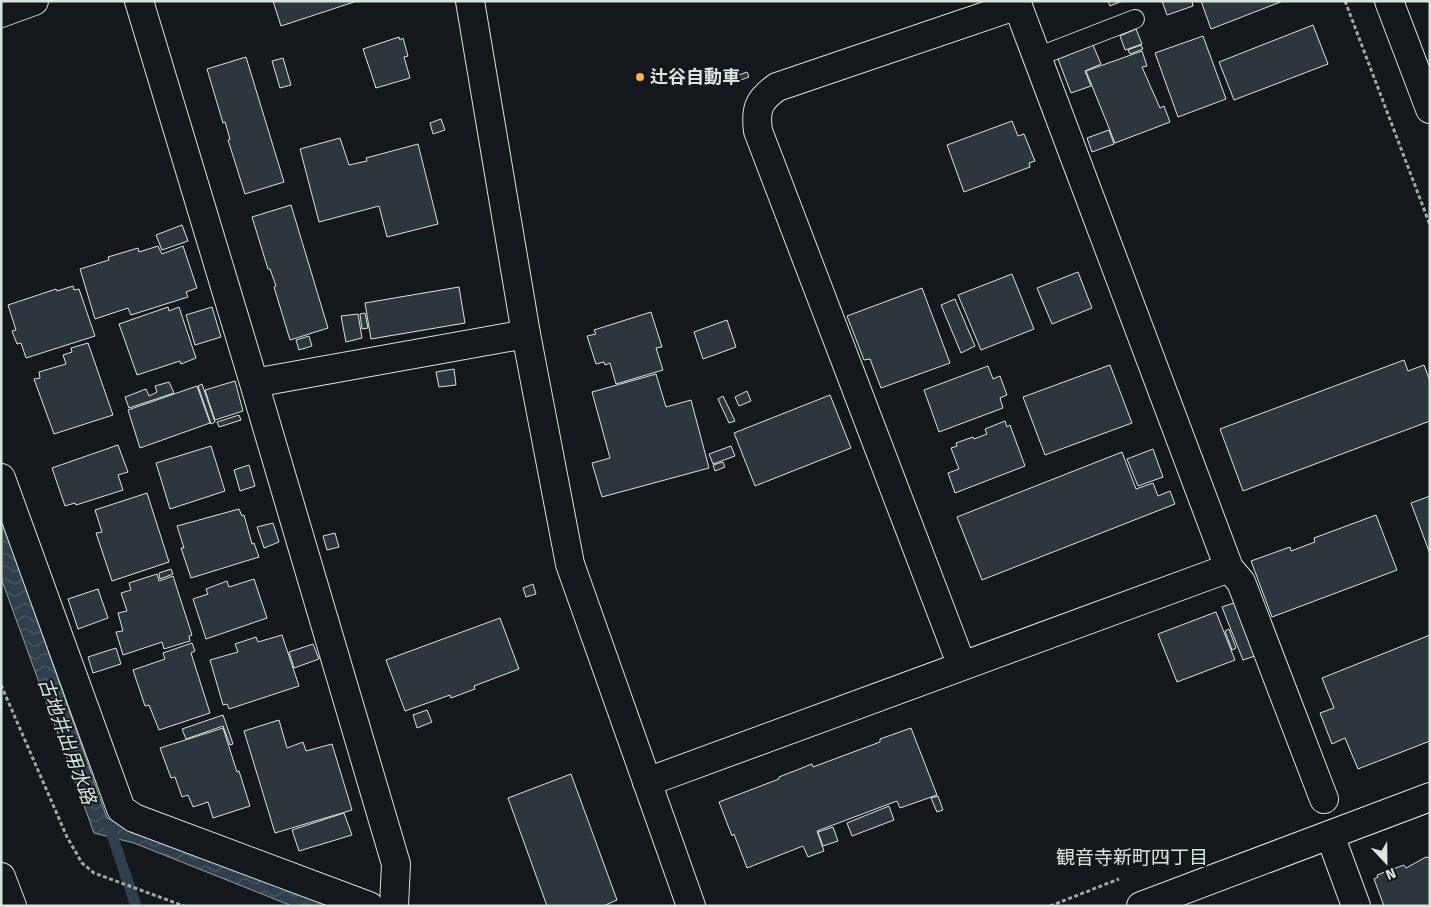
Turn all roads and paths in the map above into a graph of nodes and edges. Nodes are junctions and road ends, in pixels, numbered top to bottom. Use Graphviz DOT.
graph roads {
  1 [pos="34,1"];
  2 [pos="139,1"];
  3 [pos="470,1"];
  4 [pos="1345,1"];
  5 [pos="1389,1"];
  6 [pos="1017,3"];
  7 [pos="1,13"];
  8 [pos="1135,19"];
  9 [pos="1037,57"];
  10 [pos="1430,109"];
  11 [pos="1430,225"];
  12 [pos="526,334"];
  13 [pos="254,383"];
  14 [pos="1,478"];
  15 [pos="1229,568"];
  16 [pos="962,666"];
  17 [pos="1,685"];
  18 [pos="646,782"];
  19 [pos="1430,797"];
  20 [pos="1324,799"];
  21 [pos="1330,835"];
  22 [pos="1,877"];
  23 [pos="12,906"];
  24 [pos="184,906"];
  25 [pos="370,906"];
  26 [pos="394,906"];
  27 [pos="691,906"];
  28 [pos="1141,906"];
  29 [pos="1356,906"];
  1 -- 7 [label="street"];
  2 -- 13 [label="street"];
  3 -- 12 [label="street"];
  4 -- 11 [label="path"];
  5 -- 10 [label="street"];
  6 -- 9 [label="street"];
  6 -- 16 [label="street"];
  8 -- 9 [label="lane"];
  9 -- 15 [label="street"];
  12 -- 13 [label="street"];
  12 -- 18 [label="street"];
  13 -- 26 [label="street"];
  14 -- 25 [label="street"];
  15 -- 16 [label="street"];
  15 -- 20 [label="street"];
  16 -- 18 [label="street"];
  17 -- 24 [label="path"];
  18 -- 27 [label="street"];
  19 -- 21 [label="street"];
  21 -- 28 [label="street"];
  21 -- 29 [label="street"];
  22 -- 23 [label="street"];
}
